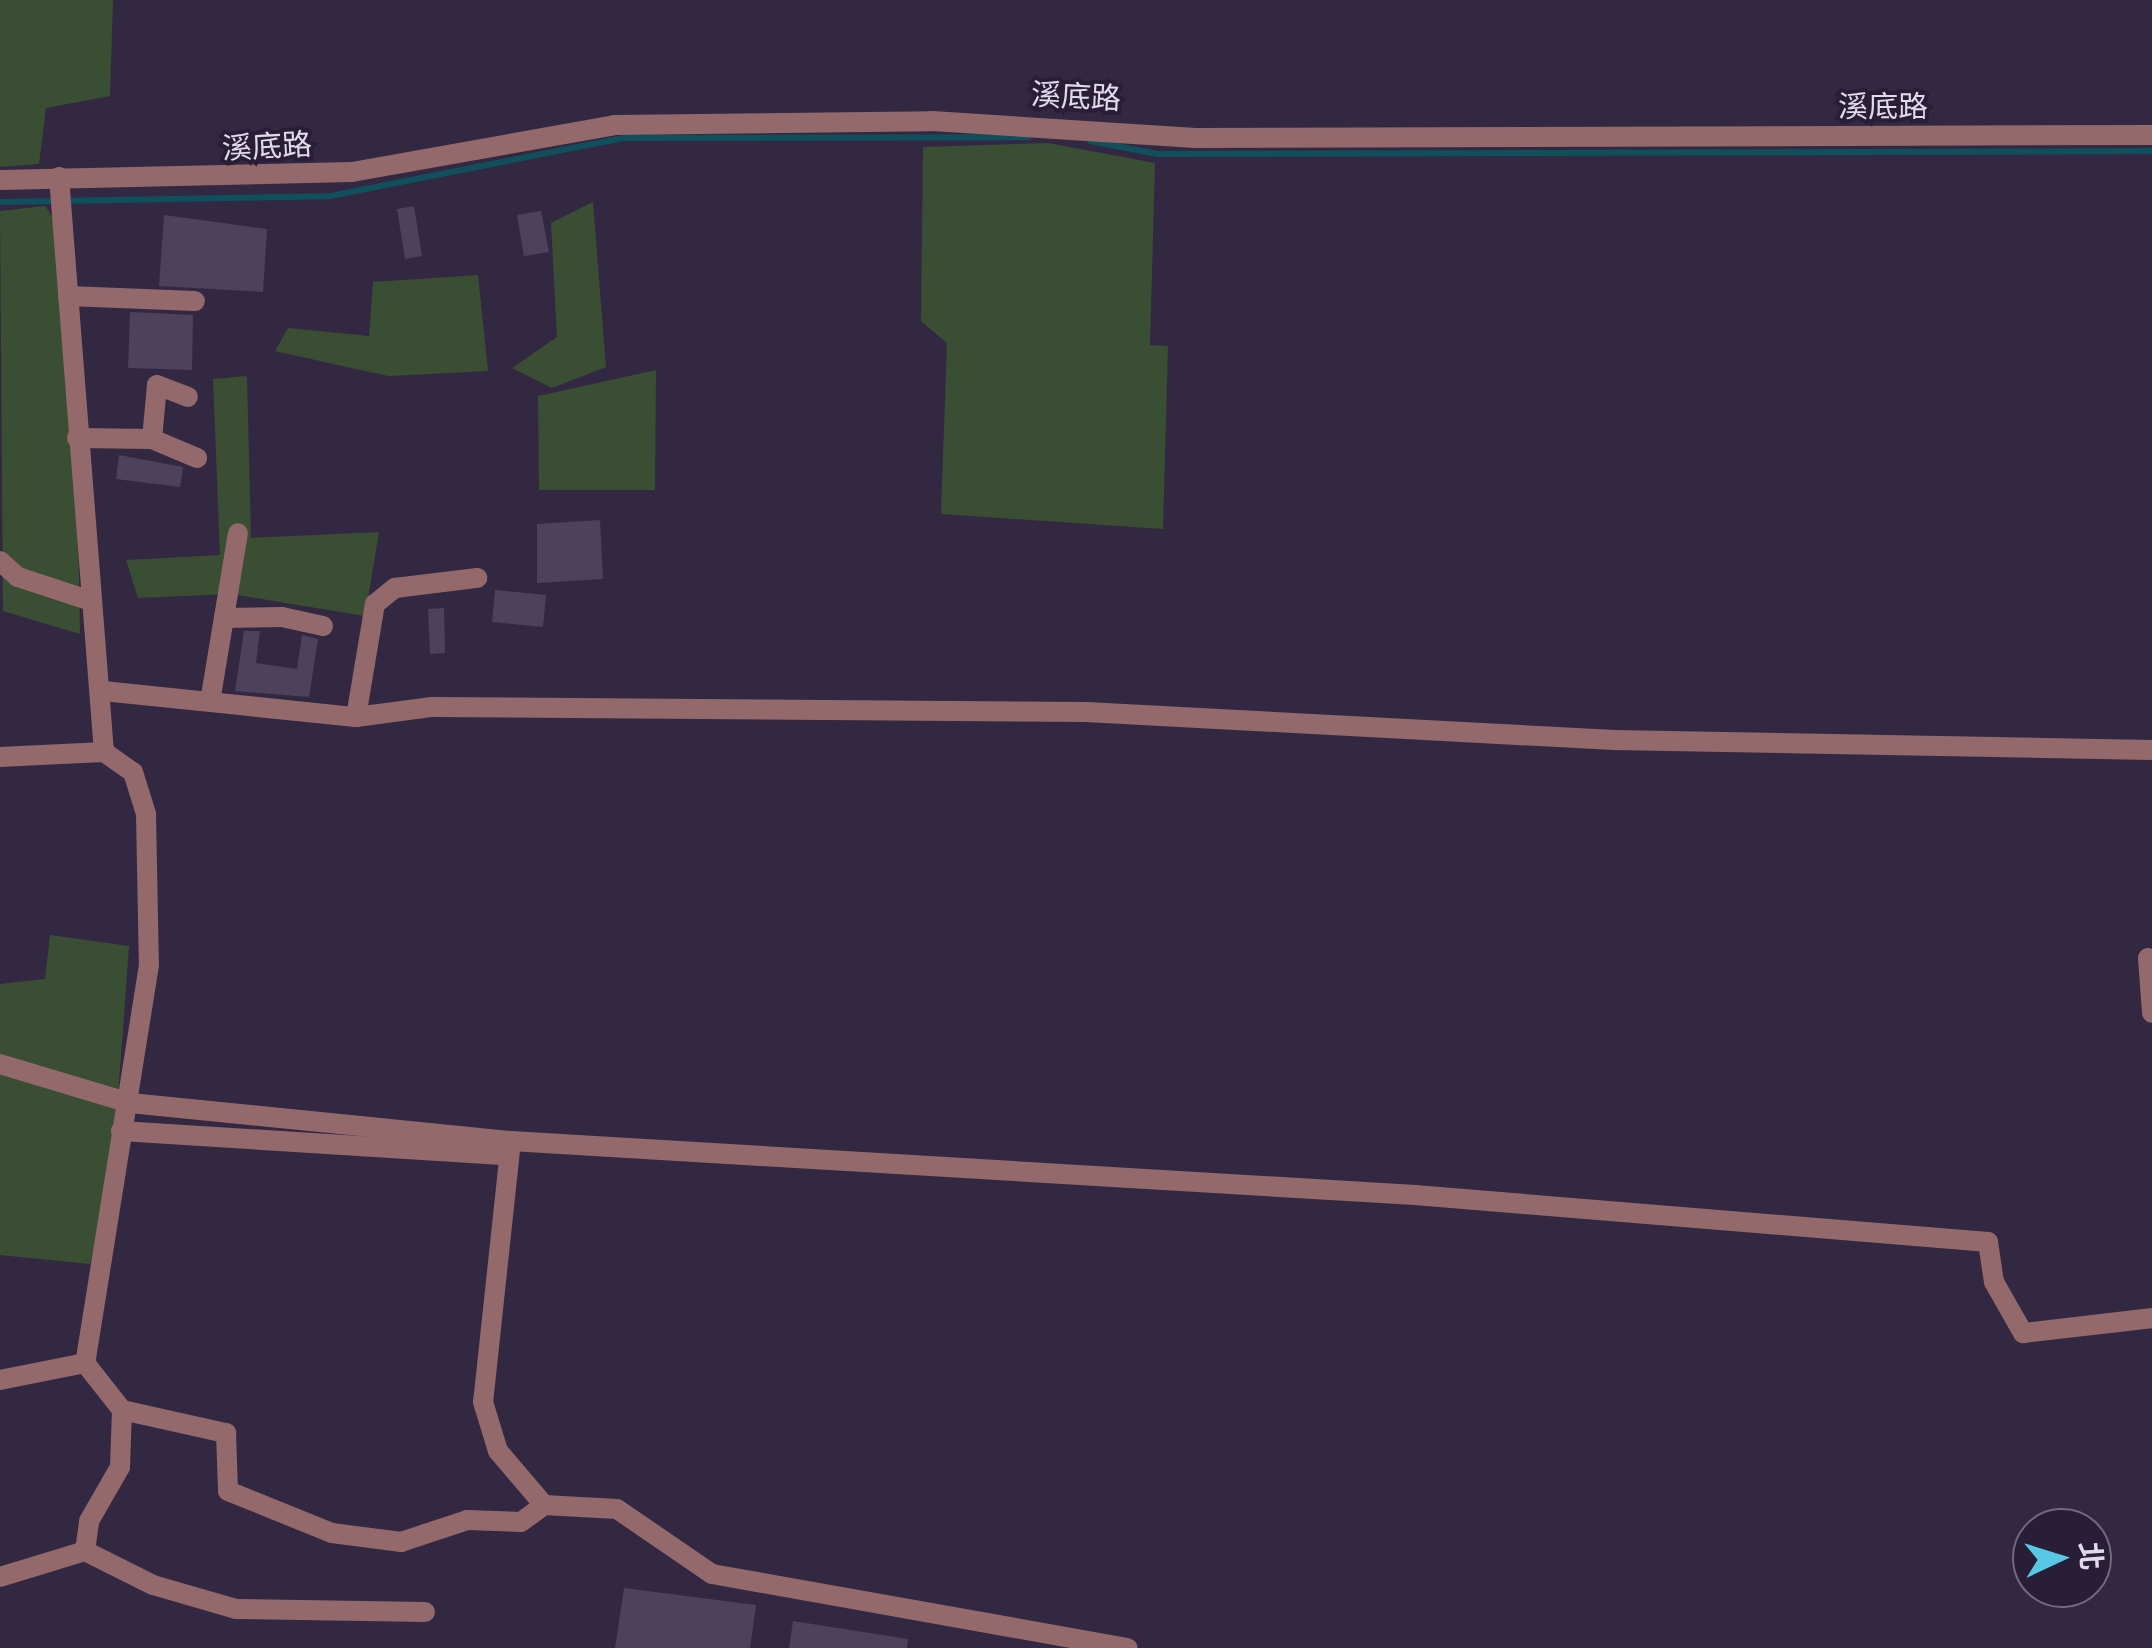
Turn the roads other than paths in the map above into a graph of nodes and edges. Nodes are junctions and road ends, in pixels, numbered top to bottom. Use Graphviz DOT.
graph roads {
  1 [pos="2152,135"];
  2 [pos="60,177"];
  3 [pos="0,180"];
  4 [pos="68,296"];
  5 [pos="195,301"];
  6 [pos="188,397"];
  7 [pos="77,438"];
  8 [pos="152,439"];
  9 [pos="197,458"];
  10 [pos="238,533"];
  11 [pos="0,561"];
  12 [pos="477,578"];
  13 [pos="91,600"];
  14 [pos="224,618"];
  15 [pos="323,626"];
  16 [pos="102,692"];
  17 [pos="210,702"];
  18 [pos="356,717"];
  19 [pos="2152,750"];
  20 [pos="104,752"];
  21 [pos="0,757"];
  22 [pos="2148,958"];
  23 [pos="2152,1013"];
  24 [pos="0,1064"];
  25 [pos="130,1103"];
  26 [pos="121,1131"];
  27 [pos="509,1148"];
  28 [pos="2152,1318"];
  29 [pos="85,1363"];
  30 [pos="0,1380"];
  31 [pos="122,1410"];
  32 [pos="544,1505"];
  33 [pos="84,1551"];
  34 [pos="0,1577"];
  35 [pos="425,1612"];
  36 [pos="1128,1648"];
  1 -- 2 [label="street, 溪底路"];
  2 -- 3 [label="street, 溪底路"];
  2 -- 4 [label="street"];
  4 -- 5 [label="street"];
  4 -- 7 [label="street"];
  6 -- 8 [label="street"];
  7 -- 8 [label="street"];
  7 -- 13 [label="street"];
  8 -- 9 [label="street"];
  10 -- 14 [label="street"];
  11 -- 13 [label="street"];
  12 -- 18 [label="street"];
  13 -- 16 [label="street"];
  14 -- 15 [label="street"];
  14 -- 17 [label="street"];
  16 -- 17 [label="street"];
  16 -- 20 [label="street"];
  17 -- 18 [label="street"];
  18 -- 19 [label="street"];
  20 -- 21 [label="street"];
  20 -- 25 [label="street"];
  22 -- 23 [label="street"];
  24 -- 25 [label="street"];
  25 -- 26 [label="street"];
  25 -- 27 [label="street"];
  26 -- 27 [label="street"];
  26 -- 29 [label="street"];
  27 -- 28 [label="street"];
  27 -- 32 [label="street"];
  29 -- 30 [label="street"];
  29 -- 31 [label="street"];
  31 -- 32 [label="street"];
  31 -- 33 [label="street"];
  32 -- 36 [label="street"];
  33 -- 34 [label="street"];
  33 -- 35 [label="street"];
}
